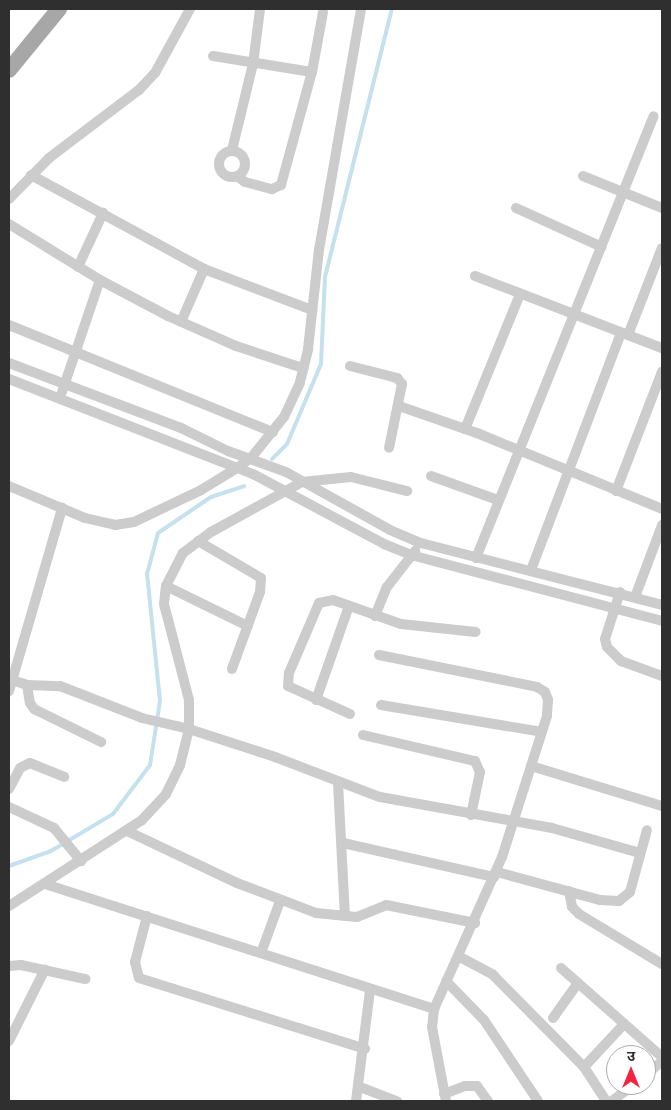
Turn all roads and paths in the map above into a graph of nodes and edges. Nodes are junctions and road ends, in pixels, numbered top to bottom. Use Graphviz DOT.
graph roads {
  1 [pos="59,9"];
  2 [pos="190,9"];
  3 [pos="260,9"];
  4 [pos="362,9"];
  5 [pos="323,12"];
  6 [pos="213,56"];
  7 [pos="253,64"];
  8 [pos="9,70"];
  9 [pos="312,72"];
  10 [pos="654,116"];
  11 [pos="232,150"];
  12 [pos="31,175"];
  13 [pos="237,176"];
  14 [pos="583,176"];
  15 [pos="624,193"];
  16 [pos="9,199"];
  17 [pos="516,208"];
  18 [pos="662,208"];
  19 [pos="103,213"];
  20 [pos="9,224"];
  21 [pos="602,247"];
  22 [pos="662,248"];
  23 [pos="78,267"];
  24 [pos="204,269"];
  25 [pos="475,276"];
  26 [pos="100,280"];
  27 [pos="520,294"];
  28 [pos="312,310"];
  29 [pos="573,313"];
  30 [pos="181,322"];
  31 [pos="9,325"];
  32 [pos="624,334"];
  33 [pos="662,348"];
  34 [pos="74,354"];
  35 [pos="9,362"];
  36 [pos="350,366"];
  37 [pos="303,368"];
  38 [pos="662,372"];
  39 [pos="9,379"];
  40 [pos="64,386"];
  41 [pos="59,400"];
  42 [pos="399,406"];
  43 [pos="465,429"];
  44 [pos="273,432"];
  45 [pos="389,448"];
  46 [pos="518,450"];
  47 [pos="254,460"];
  48 [pos="237,468"];
  49 [pos="567,471"];
  50 [pos="431,476"];
  51 [pos="302,482"];
  52 [pos="9,486"];
  53 [pos="283,488"];
  54 [pos="616,491"];
  55 [pos="407,492"];
  56 [pos="498,500"];
  57 [pos="62,508"];
  58 [pos="662,509"];
  59 [pos="662,525"];
  60 [pos="198,541"];
  61 [pos="421,543"];
  62 [pos="411,555"];
  63 [pos="476,558"];
  64 [pos="531,570"];
  65 [pos="166,586"];
  66 [pos="620,592"];
  67 [pos="635,598"];
  68 [pos="662,605"];
  69 [pos="349,606"];
  70 [pos="616,606"];
  71 [pos="375,616"];
  72 [pos="662,621"];
  73 [pos="248,626"];
  74 [pos="476,632"];
  75 [pos="378,655"];
  76 [pos="232,669"];
  77 [pos="662,676"];
  78 [pos="11,680"];
  79 [pos="27,685"];
  80 [pos="9,691"];
  81 [pos="316,700"];
  82 [pos="381,705"];
  83 [pos="350,714"];
  84 [pos="185,728"];
  85 [pos="542,732"];
  86 [pos="363,735"];
  87 [pos="101,742"];
  88 [pos="531,766"];
  89 [pos="64,777"];
  90 [pos="338,783"];
  91 [pos="9,789"];
  92 [pos="662,806"];
  93 [pos="9,807"];
  94 [pos="471,816"];
  95 [pos="513,822"];
  96 [pos="127,830"];
  97 [pos="647,830"];
  98 [pos="343,843"];
  99 [pos="640,853"];
  100 [pos="81,861"];
  101 [pos="496,875"];
  102 [pos="45,884"];
  103 [pos="569,891"];
  104 [pos="280,901"];
  105 [pos="9,906"];
  106 [pos="146,916"];
  107 [pos="345,916"];
  108 [pos="475,923"];
  109 [pos="261,953"];
  110 [pos="458,956"];
  111 [pos="662,964"];
  112 [pos="9,966"];
  113 [pos="561,968"];
  114 [pos="45,969"];
  115 [pos="85,979"];
  116 [pos="446,981"];
  117 [pos="578,984"];
  118 [pos="370,990"];
  119 [pos="434,1009"];
  120 [pos="553,1018"];
  121 [pos="624,1024"];
  122 [pos="9,1041"];
  123 [pos="365,1049"];
  124 [pos="662,1057"];
  125 [pos="584,1067"];
  126 [pos="360,1087"];
  127 [pos="445,1097"];
  128 [pos="356,1101"];
  129 [pos="397,1101"];
  130 [pos="488,1101"];
  131 [pos="538,1101"];
  132 [pos="606,1101"];
  1 -- 8 [label="main road"];
  2 -- 12 [label="street"];
  3 -- 7 [label="street"];
  4 -- 28 [label="street"];
  5 -- 9 [label="street"];
  6 -- 7 [label="street"];
  7 -- 9 [label="street"];
  7 -- 11 [label="street"];
  9 -- 13 [label="street"];
  10 -- 15 [label="street"];
  11 -- 13 [label="street"];
  11 -- 13 [label="street"];
  12 -- 16 [label="street"];
  12 -- 19 [label="street"];
  14 -- 15 [label="street"];
  15 -- 18 [label="street"];
  15 -- 21 [label="street"];
  17 -- 21 [label="street"];
  19 -- 23 [label="street"];
  19 -- 24 [label="street"];
  20 -- 23 [label="street"];
  21 -- 29 [label="street"];
  22 -- 32 [label="street"];
  23 -- 26 [label="street"];
  24 -- 28 [label="street"];
  24 -- 30 [label="street"];
  25 -- 27 [label="street"];
  26 -- 30 [label="street"];
  26 -- 34 [label="street"];
  27 -- 29 [label="street"];
  27 -- 43 [label="street"];
  28 -- 37 [label="street"];
  29 -- 32 [label="street"];
  29 -- 46 [label="street"];
  30 -- 37 [label="street"];
  31 -- 34 [label="street"];
  32 -- 33 [label="street"];
  32 -- 49 [label="street"];
  34 -- 40 [label="street"];
  34 -- 44 [label="street"];
  35 -- 40 [label="street"];
  36 -- 42 [label="street"];
  37 -- 44 [label="street"];
  38 -- 54 [label="street"];
  39 -- 41 [label="street"];
  40 -- 41 [label="street"];
  40 -- 47 [label="street"];
  41 -- 48 [label="street"];
  42 -- 43 [label="street"];
  42 -- 45 [label="street"];
  43 -- 46 [label="street"];
  44 -- 47 [label="street"];
  46 -- 49 [label="street"];
  46 -- 56 [label="street"];
  47 -- 48 [label="street"];
  47 -- 51 [label="street"];
  48 -- 53 [label="street"];
  48 -- 57 [label="street"];
  49 -- 54 [label="street"];
  49 -- 64 [label="street"];
  50 -- 56 [label="street"];
  51 -- 53 [label="street"];
  51 -- 55 [label="street"];
  51 -- 61 [label="street"];
  52 -- 57 [label="street"];
  53 -- 60 [label="street"];
  53 -- 62 [label="street"];
  54 -- 58 [label="street"];
  56 -- 63 [label="street"];
  57 -- 78 [label="street"];
  59 -- 67 [label="street"];
  60 -- 65 [label="street"];
  60 -- 73 [label="street"];
  61 -- 62 [label="street"];
  61 -- 63 [label="street"];
  62 -- 70 [label="street"];
  62 -- 71 [label="street"];
  63 -- 64 [label="street"];
  64 -- 66 [label="street"];
  65 -- 73 [label="street"];
  65 -- 84 [label="street"];
  66 -- 67 [label="street"];
  66 -- 70 [label="street"];
  67 -- 68 [label="street"];
  69 -- 71 [label="street"];
  69 -- 81 [label="street"];
  69 -- 81 [label="street"];
  70 -- 72 [label="street"];
  70 -- 77 [label="street"];
  71 -- 74 [label="street"];
  73 -- 76 [label="street"];
  75 -- 85 [label="street"];
  78 -- 79 [label="street"];
  78 -- 80 [label="street"];
  79 -- 84 [label="street"];
  79 -- 87 [label="street"];
  81 -- 83 [label="street"];
  82 -- 85 [label="street"];
  84 -- 90 [label="street"];
  84 -- 96 [label="street"];
  85 -- 88 [label="street"];
  86 -- 94 [label="street"];
  88 -- 92 [label="street"];
  88 -- 95 [label="street"];
  89 -- 91 [label="street"];
  90 -- 94 [label="street"];
  90 -- 98 [label="street"];
  93 -- 100 [label="street"];
  94 -- 95 [label="street"];
  95 -- 99 [label="street"];
  95 -- 101 [label="street"];
  96 -- 100 [label="street"];
  96 -- 104 [label="street"];
  97 -- 99 [label="street"];
  98 -- 101 [label="street"];
  98 -- 107 [label="street"];
  99 -- 103 [label="street"];
  100 -- 102 [label="street"];
  101 -- 103 [label="street"];
  101 -- 108 [label="street"];
  102 -- 105 [label="street"];
  102 -- 106 [label="street"];
  103 -- 111 [label="street"];
  104 -- 107 [label="street"];
  104 -- 109 [label="street"];
  106 -- 109 [label="street"];
  106 -- 123 [label="street"];
  107 -- 108 [label="street"];
  108 -- 110 [label="street"];
  109 -- 118 [label="street"];
  110 -- 116 [label="street"];
  110 -- 125 [label="street"];
  112 -- 114 [label="street"];
  113 -- 117 [label="street"];
  114 -- 115 [label="street"];
  114 -- 122 [label="street"];
  116 -- 119 [label="street"];
  116 -- 131 [label="street"];
  117 -- 120 [label="street"];
  117 -- 121 [label="street"];
  118 -- 119 [label="street"];
  118 -- 123 [label="street"];
  119 -- 127 [label="street"];
  121 -- 124 [label="street"];
  121 -- 125 [label="street"];
  123 -- 126 [label="street"];
  125 -- 132 [label="street"];
  126 -- 128 [label="street"];
  126 -- 129 [label="street"];
  127 -- 130 [label="street"];
}
